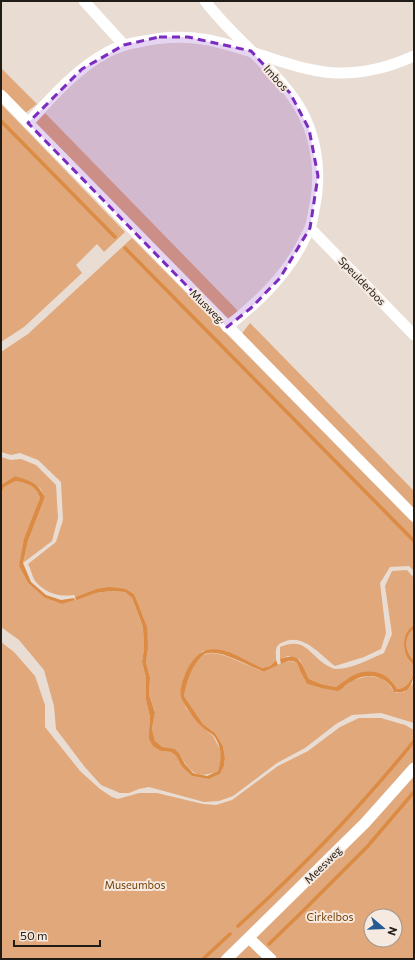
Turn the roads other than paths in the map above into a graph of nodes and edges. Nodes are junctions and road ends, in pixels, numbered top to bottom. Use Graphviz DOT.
graph roads {
  1 [pos="84,1"];
  2 [pos="205,1"];
  3 [pos="124,45"];
  4 [pos="251,51"];
  5 [pos="414,56"];
  6 [pos="1,95"];
  7 [pos="28,123"];
  8 [pos="310,228"];
  9 [pos="228,327"];
  10 [pos="414,335"];
  11 [pos="414,516"];
  12 [pos="414,768"];
  13 [pos="249,938"];
  14 [pos="227,959"];
  15 [pos="271,959"];
  1 -- 3 [label="street"];
  2 -- 4 [label="street, Imbos"];
  3 -- 4 [label="street"];
  3 -- 7 [label="street"];
  4 -- 5 [label="street"];
  4 -- 8 [label="street, Imbos"];
  6 -- 7 [label="street, Musweg"];
  7 -- 9 [label="street, Musweg"];
  8 -- 9 [label="street, Imbos"];
  8 -- 10 [label="street, Speulderbos"];
  9 -- 11 [label="street, Musweg"];
  12 -- 13 [label="street, Meesweg"];
  13 -- 14 [label="street, Meesweg"];
  13 -- 15 [label="street"];
}
